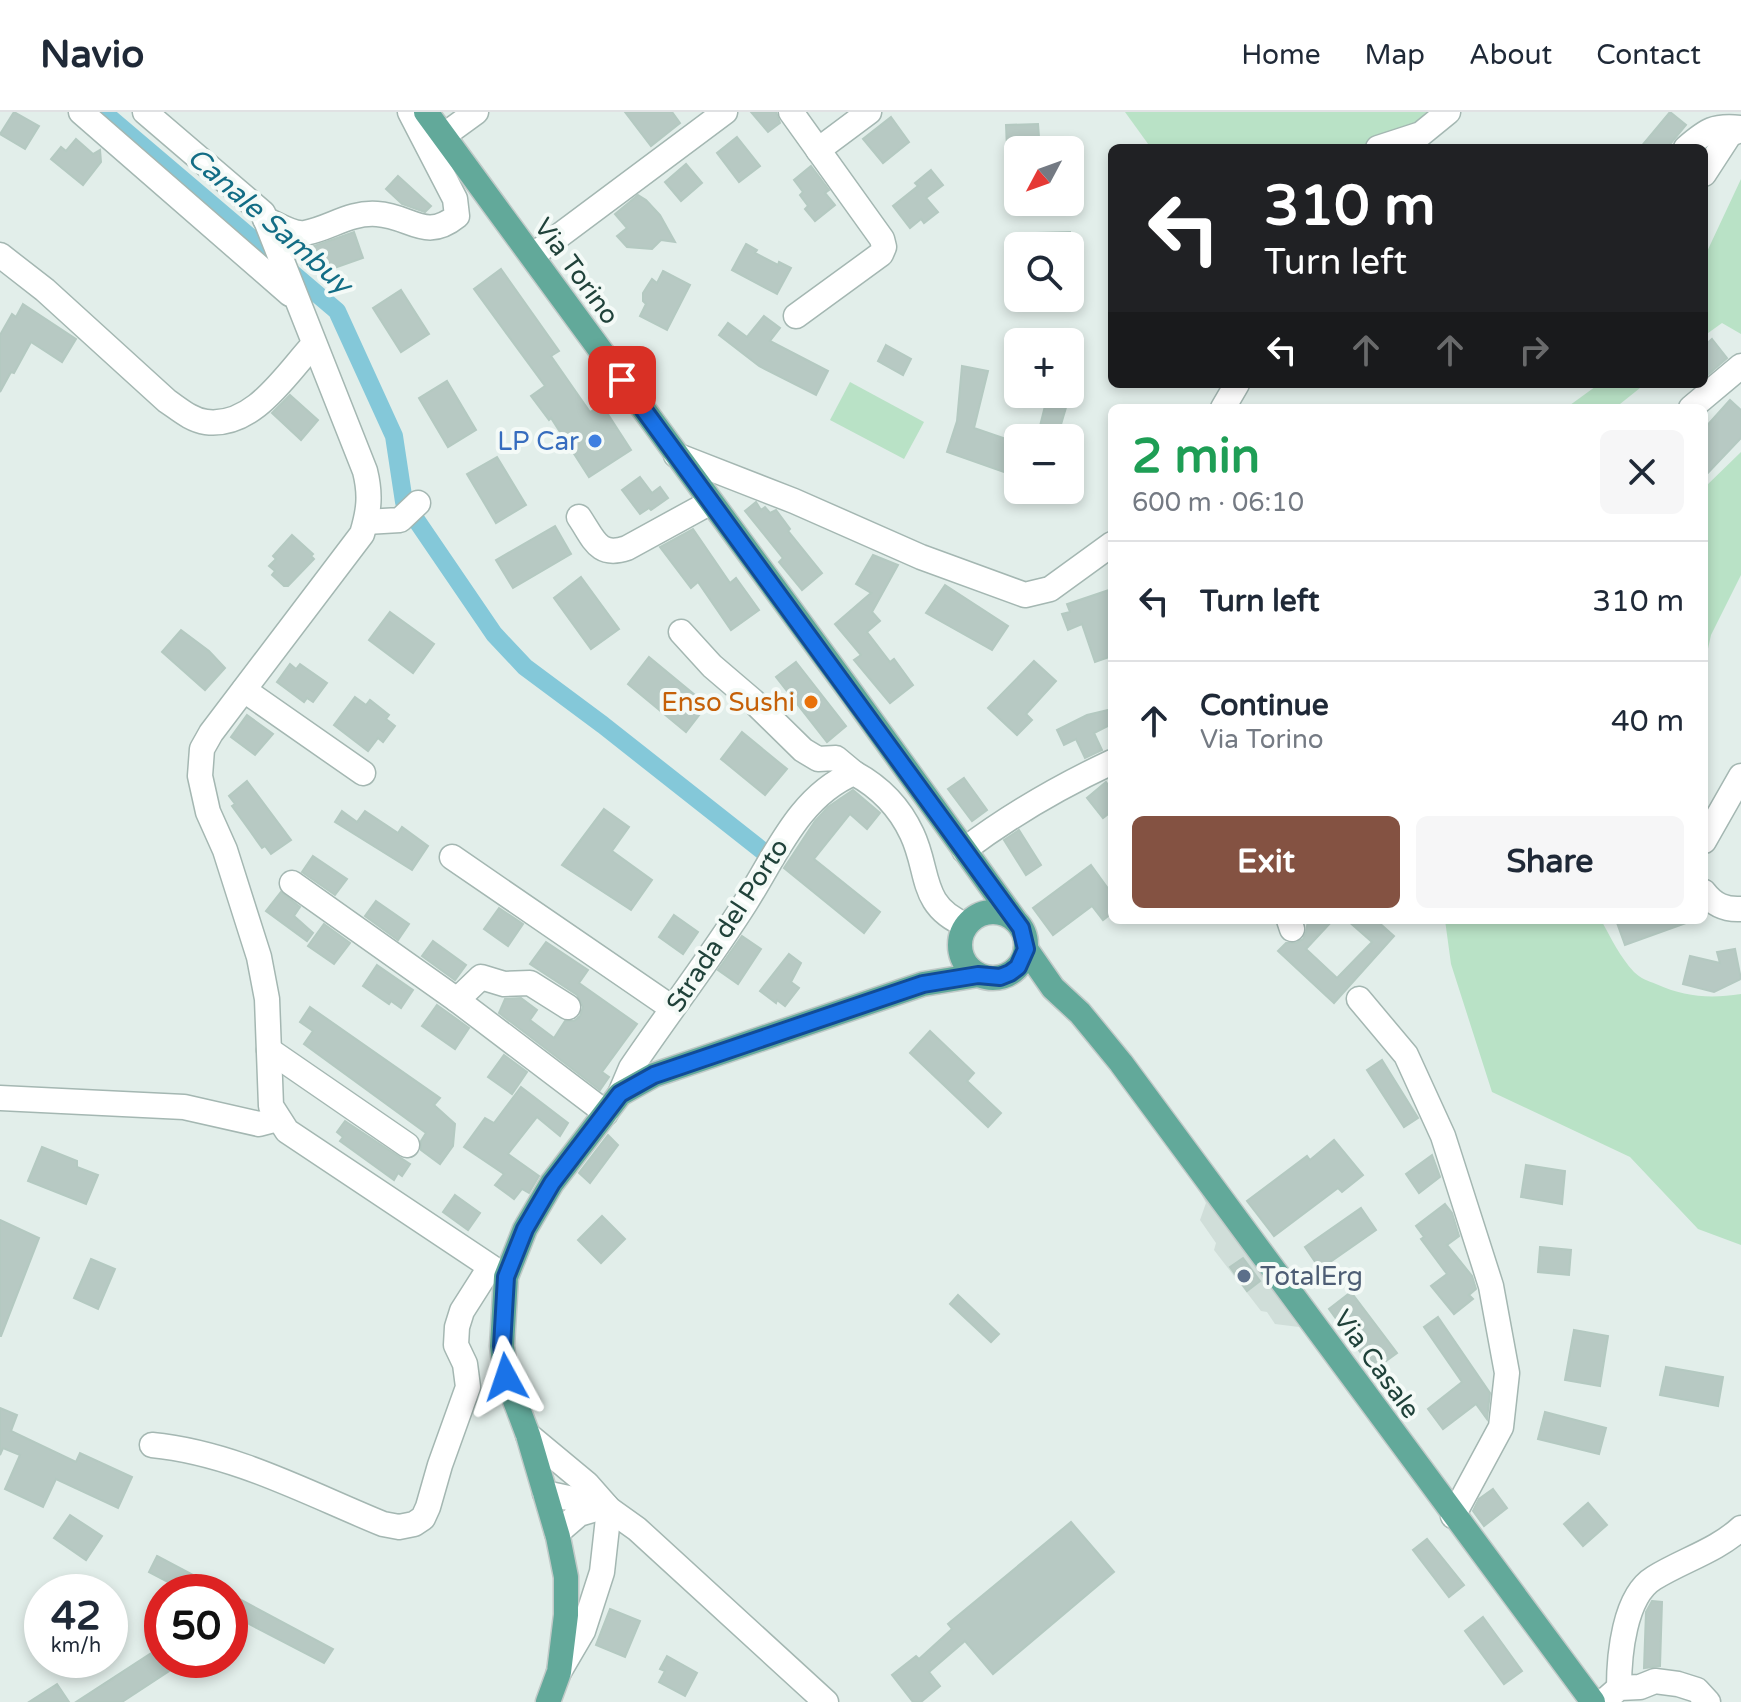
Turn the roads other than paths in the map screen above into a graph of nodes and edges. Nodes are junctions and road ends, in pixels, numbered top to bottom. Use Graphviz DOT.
graph roads {
  1 [pos="81,112"];
  2 [pos="145,112"];
  3 [pos="410,112"];
  4 [pos="426,112"];
  5 [pos="476,112"];
  6 [pos="725,112"];
  7 [pos="791,112"];
  8 [pos="869,112"];
  9 [pos="1448,112"];
  10 [pos="1741,129"];
  11 [pos="443,136"];
  12 [pos="1390,144"];
  13 [pos="1690,144"];
  14 [pos="818,150"];
  15 [pos="1708,168"];
  16 [pos="268,228"];
  17 [pos="0,255"];
  18 [pos="532,256"];
  19 [pos="295,299"];
  20 [pos="796,316"];
  21 [pos="314,344"];
  22 [pos="1741,366"];
  23 [pos="1696,404"];
  24 [pos="676,455"];
  25 [pos="711,502"];
  26 [pos="409,512"];
  27 [pos="579,517"];
  28 [pos="366,522"];
  29 [pos="1108,547"];
  30 [pos="681,632"];
  31 [pos="244,690"];
  32 [pos="1108,764"];
  33 [pos="363,773"];
  34 [pos="854,773"];
  35 [pos="1741,776"];
  36 [pos="1708,834"];
  37 [pos="452,857"];
  38 [pos="970,858"];
  39 [pos="292,883"];
  40 [pos="1708,897"];
  41 [pos="1741,909"];
  42 [pos="1015,920"];
  43 [pos="970,927"];
  44 [pos="1026,949"];
  45 [pos="1010,973"];
  46 [pos="978,975"];
  47 [pos="923,984"];
  48 [pos="1053,988"];
  49 [pos="1359,999"];
  50 [pos="457,1000"];
  51 [pos="568,1007"];
  52 [pos="672,1008"];
  53 [pos="269,1050"];
  54 [pos="0,1098"];
  55 [pos="613,1104"];
  56 [pos="278,1119"];
  57 [pos="407,1145"];
  58 [pos="498,1272"];
  59 [pos="528,1435"];
  60 [pos="152,1445"];
  61 [pos="587,1484"];
  62 [pos="544,1489"];
  63 [pos="608,1508"];
  64 [pos="1453,1516"];
  65 [pos="1741,1528"];
  66 [pos="557,1533"];
  67 [pos="559,1672"];
  68 [pos="1611,1695"];
  69 [pos="548,1702"];
  70 [pos="826,1702"];
  71 [pos="1593,1702"];
  72 [pos="1708,1702"];
  1 -- 19 [label="street"];
  2 -- 16 [label="street"];
  3 -- 16 [label="street"];
  4 -- 11 [label="main road, Via Torino"];
  5 -- 11 [label="street"];
  6 -- 18 [label="street"];
  7 -- 14 [label="street"];
  8 -- 14 [label="street"];
  9 -- 12 [label="street"];
  10 -- 13 [label="street"];
  10 -- 15 [label="street"];
  11 -- 18 [label="main road, Via Torino"];
  14 -- 20 [label="street"];
  16 -- 19 [label="street"];
  17 -- 21 [label="street"];
  18 -- 24 [label="main road, Via Torino"];
  19 -- 21 [label="street"];
  21 -- 28 [label="street"];
  22 -- 23 [label="street"];
  24 -- 25 [label="main road, Via Torino"];
  24 -- 29 [label="street"];
  25 -- 27 [label="street"];
  25 -- 38 [label="main road, Via Torino"];
  26 -- 28 [label="street"];
  28 -- 31 [label="street"];
  30 -- 34 [label="street"];
  31 -- 33 [label="street"];
  31 -- 53 [label="street"];
  32 -- 38 [label="street"];
  34 -- 43 [label="street"];
  34 -- 52 [label="street, Strada del Porto"];
  35 -- 36 [label="street"];
  37 -- 52 [label="street"];
  38 -- 42 [label="main road, Via Torino"];
  38 -- 43 [label="main road"];
  39 -- 50 [label="street"];
  40 -- 41 [label="street"];
  42 -- 43 [label="main road"];
  42 -- 44 [label="main road"];
  43 -- 46 [label="main road"];
  43 -- 47 [label="main road"];
  44 -- 45 [label="main road"];
  44 -- 48 [label="main road"];
  45 -- 46 [label="main road"];
  45 -- 48 [label="main road"];
  46 -- 47 [label="main road"];
  47 -- 55 [label="main road"];
  48 -- 64 [label="main road, Via Casale"];
  49 -- 64 [label="street"];
  50 -- 51 [label="street"];
  50 -- 55 [label="street"];
  52 -- 55 [label="street, Strada del Porto"];
  53 -- 56 [label="street"];
  53 -- 57 [label="street"];
  54 -- 56 [label="street"];
  55 -- 58 [label="main road"];
  56 -- 58 [label="street"];
  58 -- 59 [label="main road"];
  58 -- 60 [label="street"];
  59 -- 61 [label="street"];
  59 -- 62 [label="main road"];
  61 -- 62 [label="street"];
  61 -- 63 [label="street"];
  62 -- 63 [label="street"];
  62 -- 66 [label="main road"];
  63 -- 66 [label="street"];
  63 -- 67 [label="street"];
  63 -- 70 [label="street"];
  64 -- 71 [label="main road, Via Casale"];
  65 -- 68 [label="street"];
  66 -- 67 [label="main road"];
  67 -- 69 [label="main road"];
  68 -- 72 [label="street"];
}
